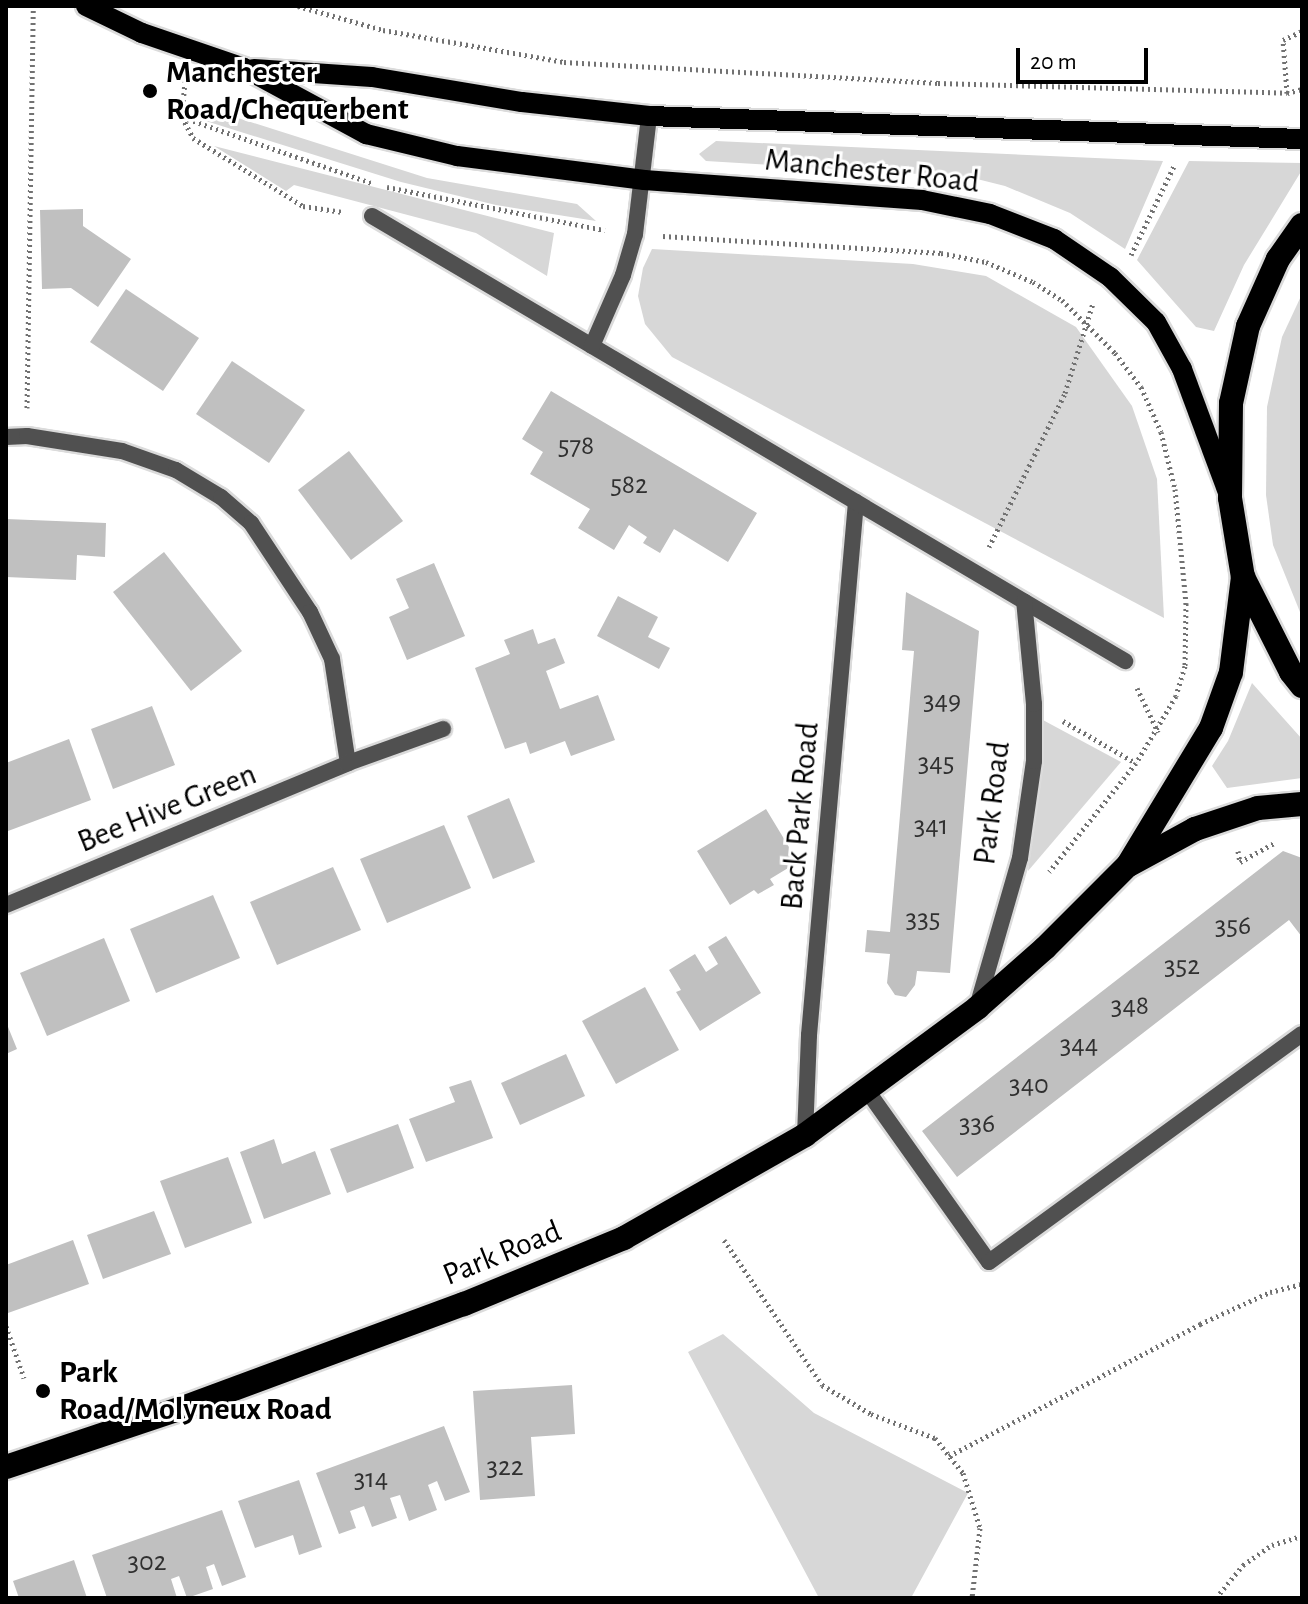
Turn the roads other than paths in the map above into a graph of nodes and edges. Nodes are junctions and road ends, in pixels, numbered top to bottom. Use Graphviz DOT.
graph roads {
  1 [pos="86,6"];
  2 [pos="244,68"];
  3 [pos="649,116"];
  4 [pos="1302,139"];
  5 [pos="644,180"];
  6 [pos="372,216"];
  7 [pos="1302,225"];
  8 [pos="592,346"];
  9 [pos="6,437"];
  10 [pos="1230,498"];
  11 [pos="856,502"];
  12 [pos="1243,577"];
  13 [pos="1024,601"];
  14 [pos="1125,661"];
  15 [pos="1302,686"];
  16 [pos="443,729"];
  17 [pos="348,763"];
  18 [pos="1302,804"];
  19 [pos="1128,865"];
  20 [pos="6,905"];
  21 [pos="977,1008"];
  22 [pos="1302,1034"];
  23 [pos="866,1089"];
  24 [pos="805,1135"];
  25 [pos="6,1467"];
  1 -- 2 [label="main road, Manchester Road"];
  2 -- 3 [label="main road, Manchester Road"];
  2 -- 5 [label="main road, Manchester Road"];
  3 -- 4 [label="main road, Manchester Road"];
  3 -- 5 [label="street"];
  5 -- 8 [label="street"];
  5 -- 10 [label="main road, Manchester Road"];
  6 -- 8 [label="street"];
  7 -- 10 [label="highway"];
  8 -- 11 [label="street"];
  9 -- 17 [label="street"];
  10 -- 12 [label="highway"];
  11 -- 13 [label="street"];
  11 -- 24 [label="street, Back Park Road"];
  12 -- 15 [label="highway"];
  12 -- 19 [label="highway, Park Road"];
  13 -- 14 [label="street"];
  13 -- 21 [label="street, Park Road"];
  16 -- 17 [label="street, Bee Hive Green"];
  17 -- 20 [label="street, Bee Hive Green"];
  18 -- 19 [label="highway, Park Road"];
  19 -- 21 [label="highway, Park Road"];
  21 -- 23 [label="highway, Park Road"];
  22 -- 23 [label="street"];
  23 -- 24 [label="highway, Park Road"];
  24 -- 25 [label="highway, Park Road"];
}
